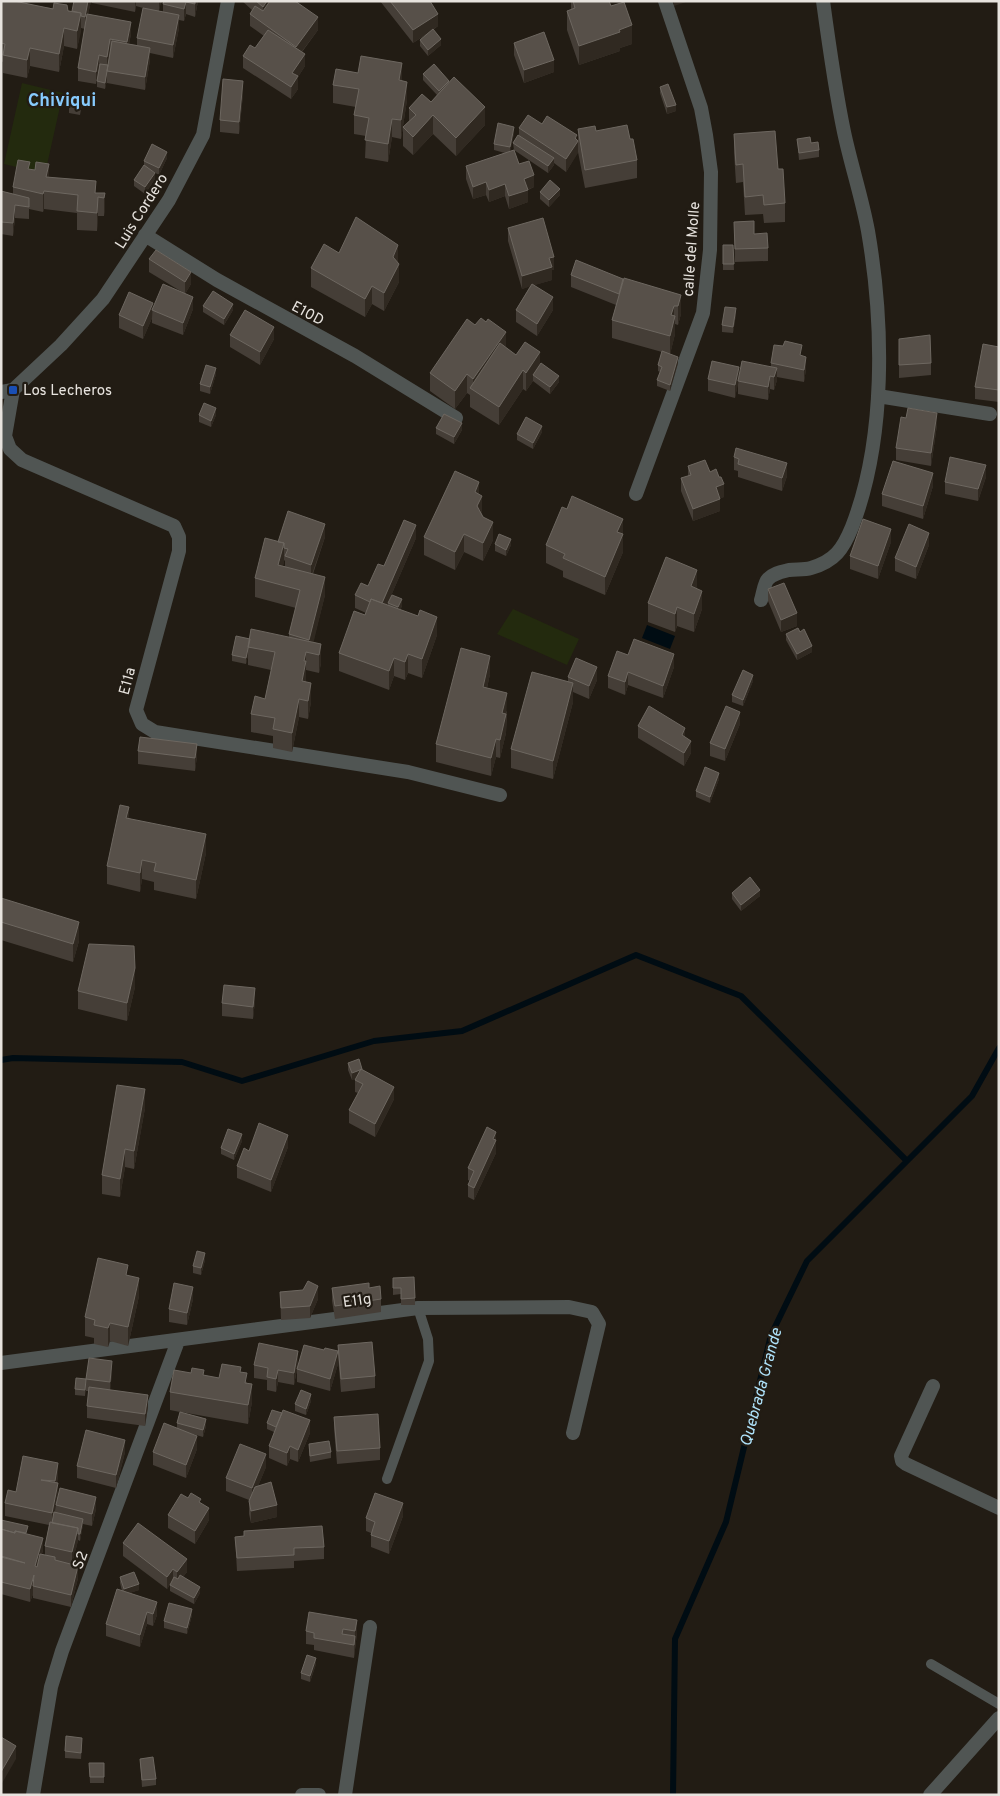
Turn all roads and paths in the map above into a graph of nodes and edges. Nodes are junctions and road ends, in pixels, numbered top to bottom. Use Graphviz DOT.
graph roads {
  1 [pos="228,1"];
  2 [pos="665,1"];
  3 [pos="823,1"];
  4 [pos="146,235"];
  5 [pos="7,391"];
  6 [pos="878,396"];
  7 [pos="990,414"];
  8 [pos="456,418"];
  9 [pos="636,494"];
  10 [pos="760,600"];
  11 [pos="500,795"];
  12 [pos="418,1308"];
  13 [pos="178,1341"];
  14 [pos="1,1363"];
  15 [pos="933,1386"];
  16 [pos="572,1433"];
  17 [pos="387,1478"];
  18 [pos="999,1508"];
  19 [pos="370,1627"];
  20 [pos="931,1664"];
  21 [pos="999,1704"];
  22 [pos="999,1718"];
  23 [pos="32,1795"];
  24 [pos="302,1795"];
  25 [pos="319,1795"];
  26 [pos="345,1795"];
  27 [pos="930,1795"];
  1 -- 4 [label="street, Luis Cordero"];
  2 -- 9 [label="street, calle del Molle"];
  3 -- 6 [label="street"];
  4 -- 5 [label="street, Luis Cordero"];
  4 -- 8 [label="street, E10D"];
  5 -- 11 [label="street, E11a"];
  6 -- 7 [label="street"];
  6 -- 10 [label="street"];
  12 -- 13 [label="street, E11g"];
  12 -- 16 [label="street, E11g"];
  12 -- 17 [label="lane"];
  13 -- 14 [label="street, E11g"];
  13 -- 23 [label="street, S2"];
  15 -- 18 [label="street"];
  19 -- 26 [label="street"];
  20 -- 21 [label="lane"];
  22 -- 27 [label="street"];
  24 -- 25 [label="street"];
}
